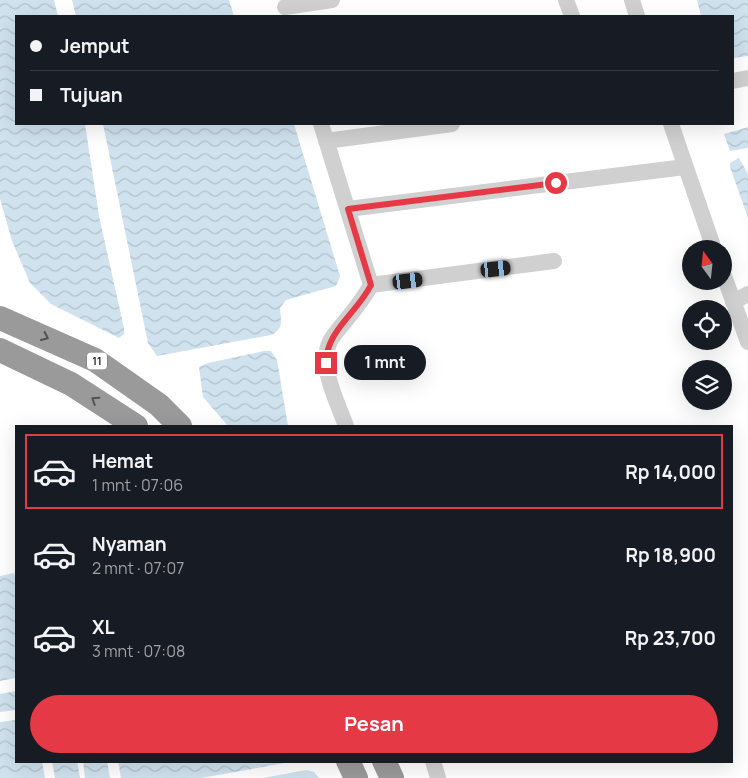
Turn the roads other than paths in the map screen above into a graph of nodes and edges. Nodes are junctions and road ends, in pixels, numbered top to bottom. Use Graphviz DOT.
graph roads {
  1 [pos="332,0"];
  2 [pos="566,0"];
  3 [pos="632,0"];
  4 [pos="286,8"];
  5 [pos="572,15"];
  6 [pos="637,15"];
  7 [pos="748,78"];
  8 [pos="734,81"];
  9 [pos="321,125"];
  10 [pos="445,125"];
  11 [pos="671,125"];
  12 [pos="326,141"];
  13 [pos="685,166"];
  14 [pos="348,209"];
  15 [pos="711,240"];
  16 [pos="554,261"];
  17 [pos="371,285"];
  18 [pos="729,290"];
  19 [pos="748,294"];
  20 [pos="733,302"];
  21 [pos="0,318"];
  22 [pos="748,342"];
  23 [pos="0,350"];
  24 [pos="134,425"];
  25 [pos="179,425"];
  26 [pos="346,425"];
  27 [pos="349,763"];
  28 [pos="385,763"];
  29 [pos="434,763"];
  30 [pos="356,778"];
  31 [pos="392,778"];
  32 [pos="438,778"];
  1 -- 4 [label="street"];
  2 -- 5 [label="street"];
  3 -- 6 [label="street"];
  7 -- 8 [label="street"];
  9 -- 12 [label="street"];
  10 -- 12 [label="street"];
  11 -- 13 [label="street"];
  12 -- 14 [label="street"];
  13 -- 14 [label="street"];
  13 -- 15 [label="street"];
  14 -- 17 [label="street"];
  16 -- 17 [label="street"];
  17 -- 26 [label="street"];
  18 -- 20 [label="street"];
  19 -- 20 [label="street"];
  20 -- 22 [label="street"];
  21 -- 25 [label="highway, 11, one-way"];
  24 -- 23 [label="highway, one-way"];
  27 -- 30 [label="highway"];
  28 -- 31 [label="highway"];
  29 -- 32 [label="street"];
}
